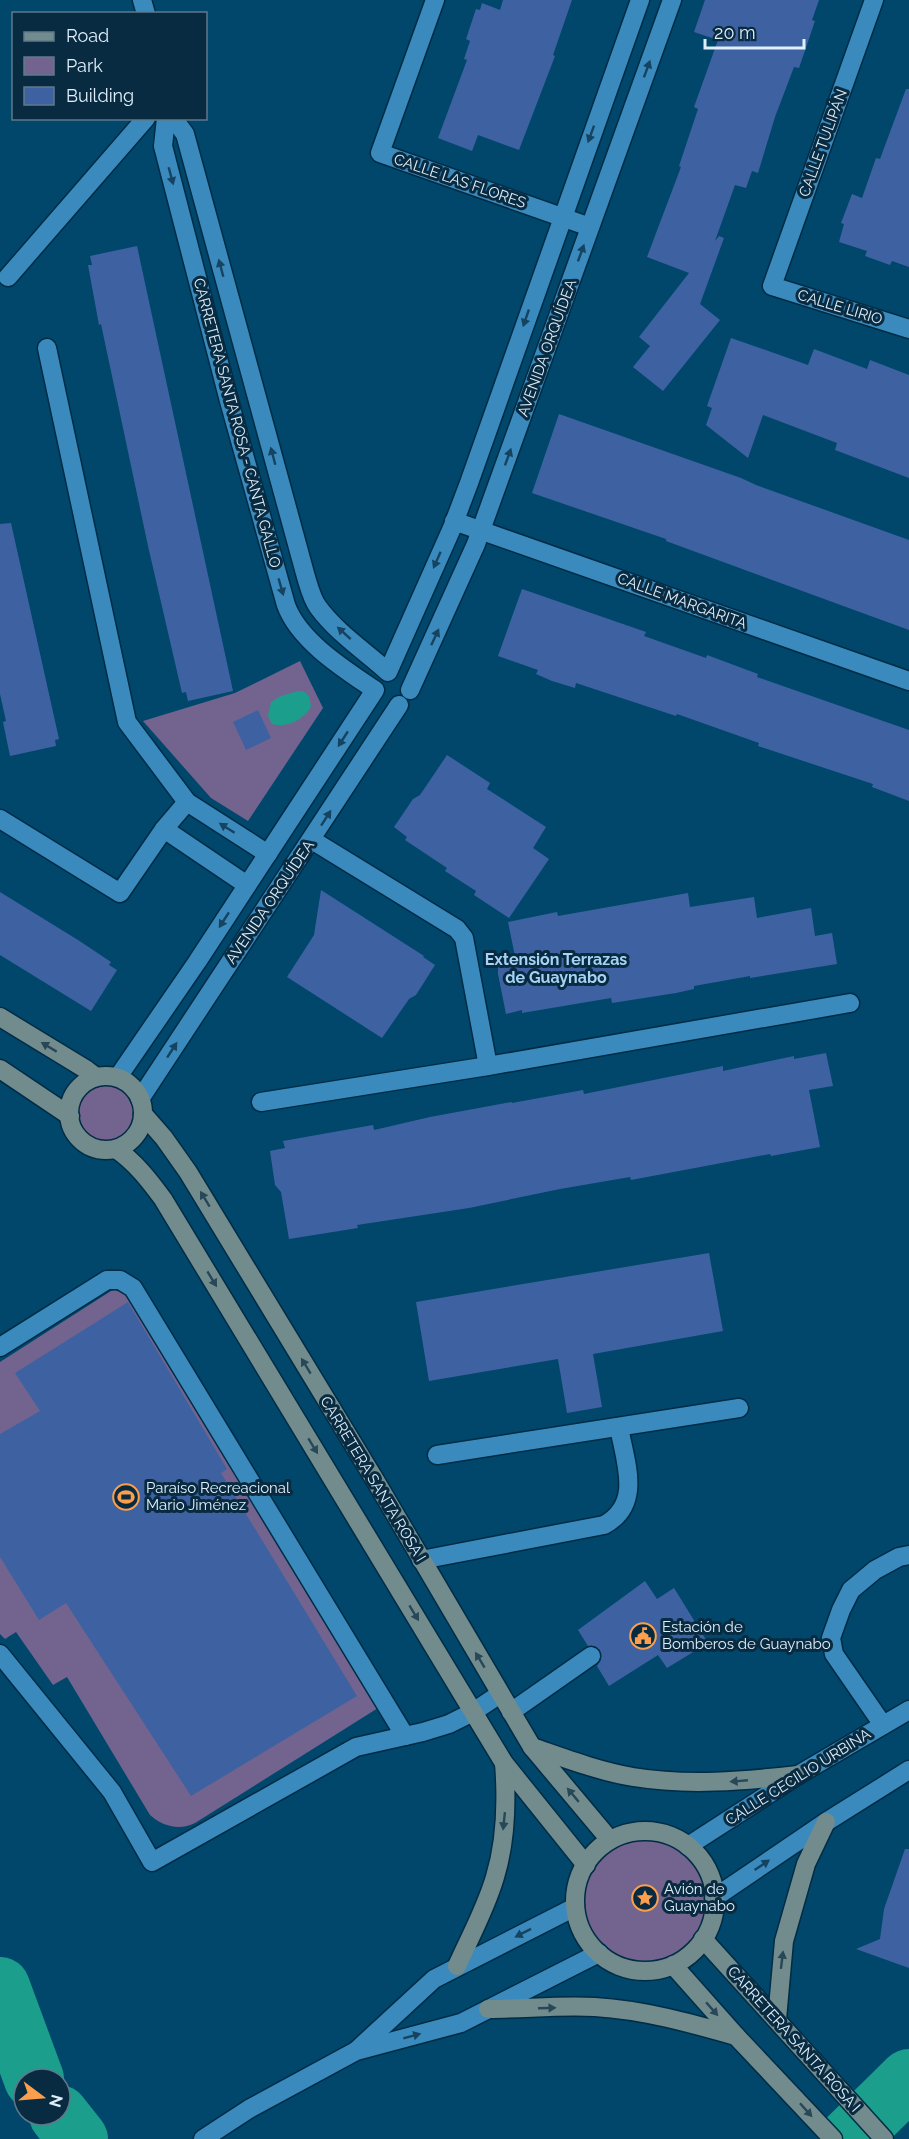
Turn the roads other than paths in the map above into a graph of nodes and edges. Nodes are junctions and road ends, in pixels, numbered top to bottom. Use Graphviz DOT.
graph roads {
  1 [pos="435,0"];
  2 [pos="640,0"];
  3 [pos="672,0"];
  4 [pos="874,0"];
  5 [pos="144,120"];
  6 [pos="166,120"];
  7 [pos="174,120"];
  8 [pos="562,217"];
  9 [pos="590,227"];
  10 [pos="8,278"];
  11 [pos="772,286"];
  12 [pos="909,329"];
  13 [pos="46,348"];
  14 [pos="454,521"];
  15 [pos="482,530"];
  16 [pos="387,672"];
  17 [pos="909,681"];
  18 [pos="375,690"];
  19 [pos="405,697"];
  20 [pos="187,802"];
  21 [pos="0,819"];
  22 [pos="164,829"];
  23 [pos="312,840"];
  24 [pos="268,854"];
  25 [pos="247,885"];
  26 [pos="850,1003"];
  27 [pos="0,1017"];
  28 [pos="488,1066"];
  29 [pos="0,1069"];
  30 [pos="96,1077"];
  31 [pos="118,1077"];
  32 [pos="261,1102"];
  33 [pos="141,1106"];
  34 [pos="70,1116"];
  35 [pos="116,1149"];
  36 [pos="0,1347"];
  37 [pos="740,1408"];
  38 [pos="619,1426"];
  39 [pos="437,1455"];
  40 [pos="909,1555"];
  41 [pos="421,1560"];
  42 [pos="0,1654"];
  43 [pos="591,1656"];
  44 [pos="500,1694"];
  45 [pos="909,1710"];
  46 [pos="473,1712"];
  47 [pos="511,1712"];
  48 [pos="883,1725"];
  49 [pos="405,1736"];
  50 [pos="532,1747"];
  51 [pos="504,1763"];
  52 [pos="909,1770"];
  53 [pos="798,1775"];
  54 [pos="825,1822"];
  55 [pos="610,1840"];
  56 [pos="688,1846"];
  57 [pos="585,1865"];
  58 [pos="714,1898"];
  59 [pos="575,1907"];
  60 [pos="703,1939"];
  61 [pos="598,1953"];
  62 [pos="673,1965"];
  63 [pos="456,1966"];
  64 [pos="488,2009"];
  65 [pos="777,2019"];
  66 [pos="736,2036"];
  67 [pos="356,2051"];
  68 [pos="203,2139"];
  69 [pos="833,2139"];
  70 [pos="884,2139"];
  1 -- 8 [label="street, CALLE LAS FLORES"];
  2 -- 8 [label="street, AVENIDA ORQUÍDEA, one-way"];
  9 -- 3 [label="street, AVENIDA ORQUÍDEA, one-way"];
  4 -- 11 [label="street, CALLE TULIPÁN"];
  5 -- 10 [label="street"];
  6 -- 18 [label="street, CARRETERA SANTA ROSA - CANTA GALLO, one-way"];
  16 -- 7 [label="street, CARRETERA SANTA ROSA - CANTA GALLO, one-way"];
  8 -- 9 [label="street, CALLE LAS FLORES"];
  8 -- 14 [label="street, AVENIDA ORQUÍDEA, one-way"];
  15 -- 9 [label="street, AVENIDA ORQUÍDEA, one-way"];
  11 -- 12 [label="street, CALLE LIRIO"];
  13 -- 20 [label="street"];
  14 -- 15 [label="street, CALLE MARGARITA"];
  14 -- 16 [label="street, AVENIDA ORQUÍDEA, one-way"];
  15 -- 17 [label="street, CALLE MARGARITA"];
  19 -- 15 [label="street, AVENIDA ORQUÍDEA, one-way"];
  16 -- 18 [label="street"];
  16 -- 19 [label="street"];
  18 -- 19 [label="street"];
  18 -- 24 [label="street, AVENIDA ORQUÍDEA, one-way"];
  23 -- 19 [label="street, AVENIDA ORQUÍDEA, one-way"];
  20 -- 22 [label="street"];
  24 -- 20 [label="street, one-way"];
  21 -- 22 [label="street"];
  22 -- 25 [label="street"];
  23 -- 28 [label="street"];
  33 -- 23 [label="street, AVENIDA ORQUÍDEA, one-way"];
  24 -- 25 [label="street, AVENIDA ORQUÍDEA"];
  25 -- 31 [label="street, AVENIDA ORQUÍDEA, one-way"];
  26 -- 28 [label="street"];
  30 -- 27 [label="street, one-way"];
  28 -- 32 [label="street"];
  29 -- 34 [label="street"];
  30 -- 31 [label="street"];
  30 -- 34 [label="street"];
  31 -- 33 [label="street"];
  33 -- 35 [label="street"];
  41 -- 33 [label="street, CARRETERA SANTA ROSA I, one-way"];
  34 -- 35 [label="street"];
  35 -- 46 [label="street, one-way"];
  36 -- 49 [label="street"];
  37 -- 38 [label="street"];
  38 -- 39 [label="street"];
  38 -- 41 [label="street"];
  40 -- 48 [label="street"];
  44 -- 41 [label="street, CARRETERA SANTA ROSA I, one-way"];
  42 -- 49 [label="street"];
  43 -- 47 [label="street"];
  44 -- 46 [label="street"];
  44 -- 47 [label="street, CARRETERA SANTA ROSA I"];
  45 -- 48 [label="street, CALLE CECILIO URBINA"];
  46 -- 49 [label="street"];
  46 -- 51 [label="street"];
  47 -- 50 [label="street, CARRETERA SANTA ROSA I"];
  48 -- 53 [label="street, CALLE CECILIO URBINA"];
  53 -- 50 [label="street, one-way"];
  55 -- 50 [label="street, CARRETERA SANTA ROSA I, one-way"];
  51 -- 57 [label="street"];
  51 -- 63 [label="street, one-way"];
  52 -- 54 [label="street"];
  53 -- 56 [label="street, CALLE CECILIO URBINA"];
  58 -- 54 [label="street, one-way"];
  65 -- 54 [label="street, one-way"];
  55 -- 56 [label="street"];
  55 -- 57 [label="street"];
  56 -- 58 [label="street"];
  57 -- 59 [label="street"];
  58 -- 60 [label="street"];
  59 -- 61 [label="street"];
  59 -- 63 [label="street, one-way"];
  60 -- 62 [label="street"];
  60 -- 65 [label="street, CARRETERA SANTA ROSA I"];
  61 -- 62 [label="street"];
  61 -- 64 [label="street"];
  62 -- 66 [label="street, one-way"];
  63 -- 67 [label="street"];
  64 -- 66 [label="street, one-way"];
  67 -- 64 [label="street, one-way"];
  65 -- 70 [label="street, CARRETERA SANTA ROSA I"];
  66 -- 69 [label="street, one-way"];
  67 -- 68 [label="street"];
}
